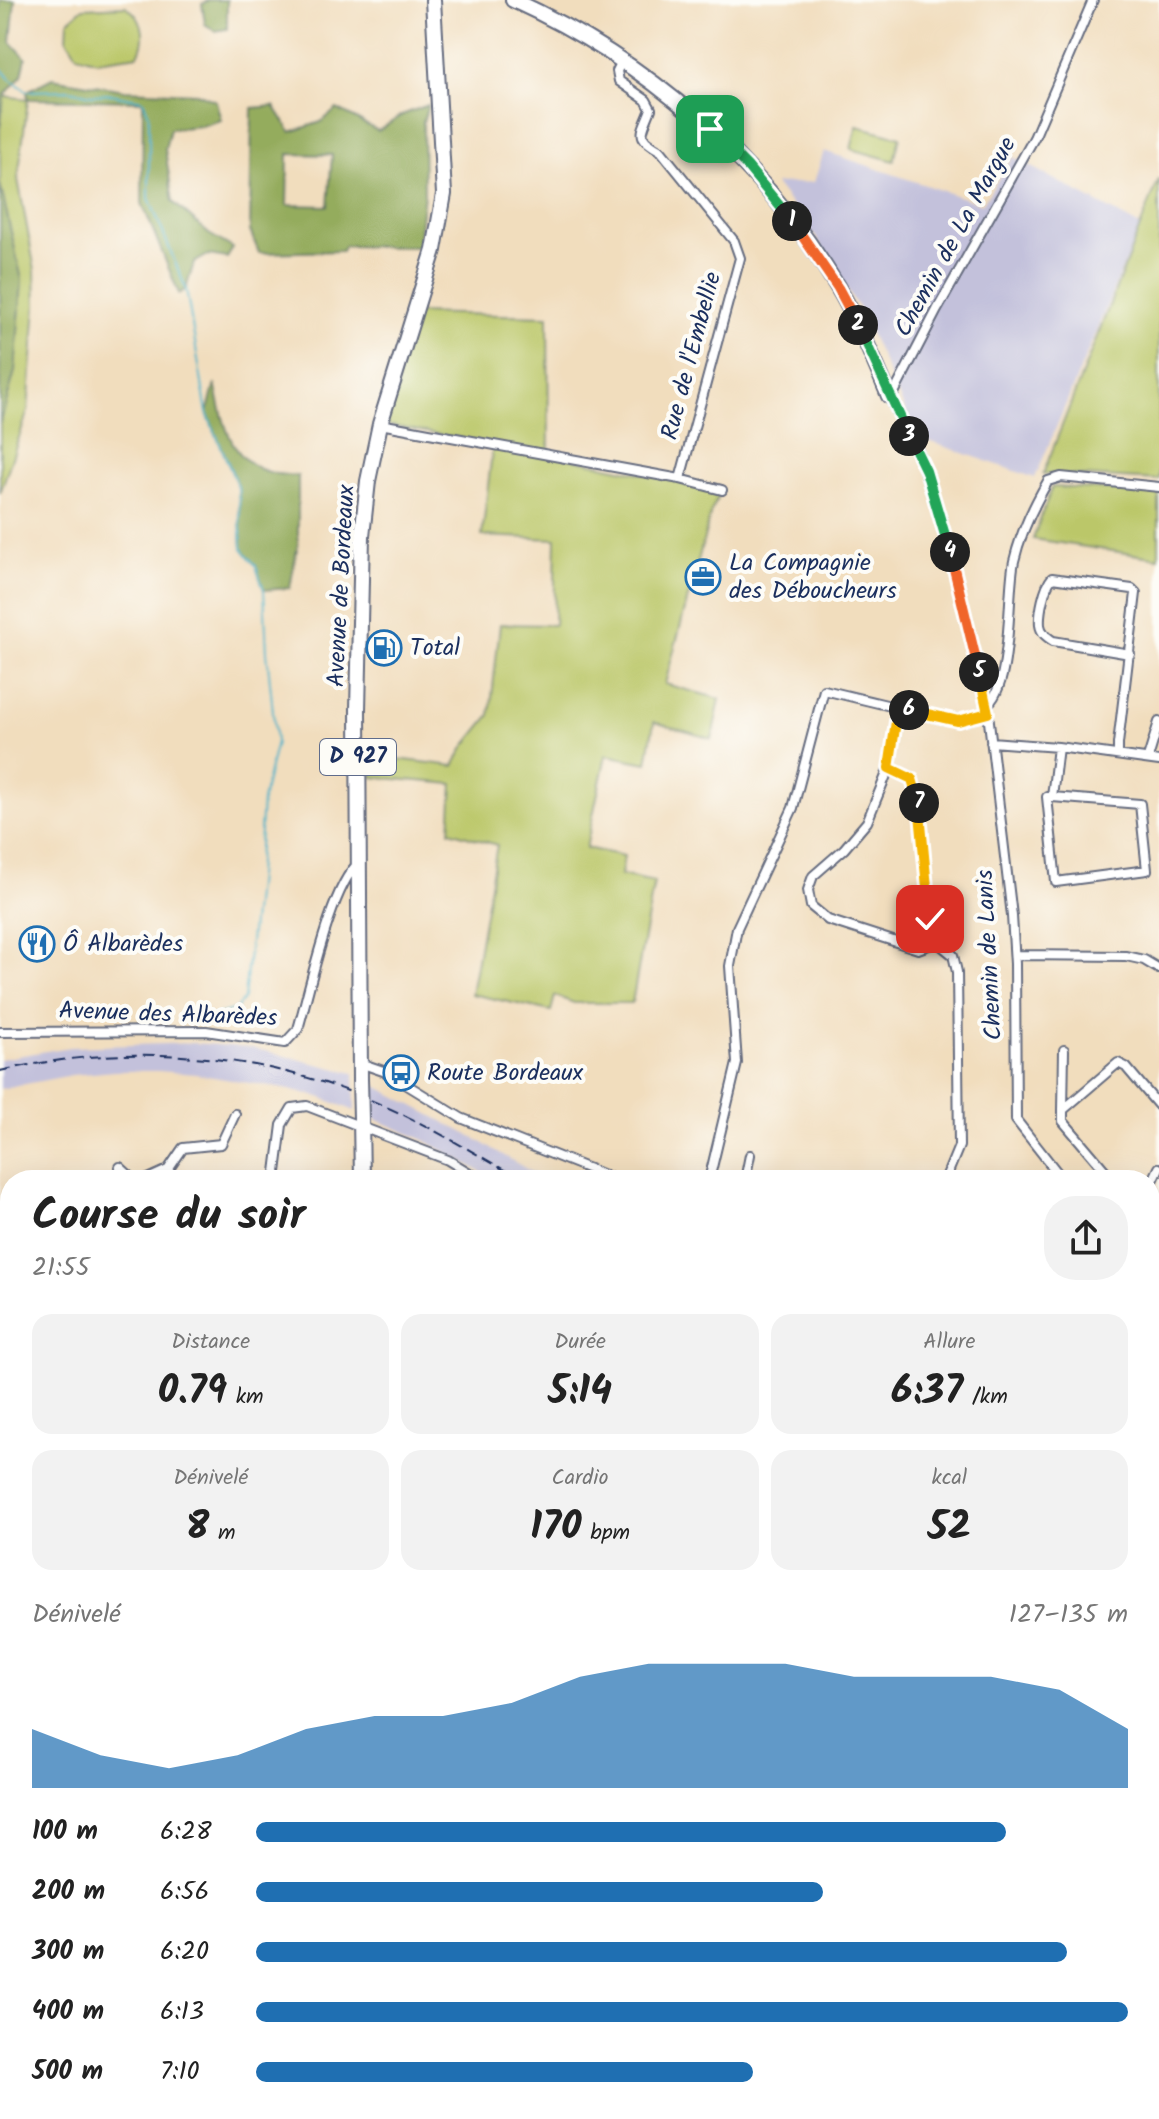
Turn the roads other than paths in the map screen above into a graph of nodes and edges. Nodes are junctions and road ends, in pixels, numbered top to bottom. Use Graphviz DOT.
graph roads {
  1 [pos="433,0"];
  2 [pos="445,0"];
  3 [pos="513,0"];
  4 [pos="1093,0"];
  5 [pos="435,25"];
  6 [pos="622,60"];
  7 [pos="889,396"];
  8 [pos="380,424"];
  9 [pos="680,479"];
  10 [pos="1159,487"];
  11 [pos="722,490"];
  12 [pos="1130,654"];
  13 [pos="898,708"];
  14 [pos="987,709"];
  15 [pos="1159,722"];
  16 [pos="991,742"];
  17 [pos="1058,747"];
  18 [pos="1118,755"];
  19 [pos="1148,758"];
  20 [pos="1159,761"];
  21 [pos="889,768"];
  22 [pos="1052,797"];
  23 [pos="358,864"];
  24 [pos="937,942"];
  25 [pos="1015,955"];
  26 [pos="1159,969"];
  27 [pos="0,1032"];
  28 [pos="1064,1050"];
  29 [pos="360,1063"];
  30 [pos="1159,1106"];
  31 [pos="1063,1110"];
  32 [pos="235,1114"];
  33 [pos="361,1123"];
  34 [pos="750,1155"];
  35 [pos="120,1167"];
  36 [pos="123,1170"];
  37 [pos="168,1170"];
  38 [pos="276,1170"];
  39 [pos="362,1170"];
  40 [pos="464,1170"];
  41 [pos="592,1170"];
  42 [pos="711,1170"];
  43 [pos="747,1170"];
  44 [pos="949,1170"];
  45 [pos="1053,1170"];
  46 [pos="1105,1170"];
  1 -- 5 [label="main road, Avenue de Bordeaux / D 927"];
  2 -- 5 [label="main road, Avenue de Bordeaux / D 927"];
  3 -- 6 [label="main road"];
  4 -- 7 [label="street, Chemin de La Margue"];
  5 -- 8 [label="main road, Avenue de Bordeaux / D 927"];
  6 -- 7 [label="main road"];
  6 -- 9 [label="street, Rue de l'Embellie"];
  7 -- 14 [label="street"];
  8 -- 9 [label="street"];
  8 -- 23 [label="main road, Avenue de Bordeaux / D 927"];
  9 -- 11 [label="street"];
  10 -- 14 [label="street"];
  12 -- 12 [label="street"];
  12 -- 18 [label="street"];
  13 -- 14 [label="street"];
  13 -- 21 [label="street"];
  13 -- 42 [label="street"];
  14 -- 16 [label="street, Chemin de Lanis"];
  15 -- 19 [label="street"];
  16 -- 17 [label="street"];
  16 -- 25 [label="street, Chemin de Lanis"];
  17 -- 18 [label="street"];
  17 -- 22 [label="street"];
  18 -- 19 [label="street"];
  19 -- 20 [label="street"];
  21 -- 24 [label="street"];
  21 -- 24 [label="street"];
  22 -- 22 [label="street"];
  23 -- 27 [label="street, Avenue des Albarèdes"];
  23 -- 29 [label="main road, Avenue de Bordeaux / D 927"];
  24 -- 44 [label="street"];
  25 -- 26 [label="street"];
  25 -- 45 [label="street, Chemin de Lanis"];
  28 -- 31 [label="street"];
  29 -- 33 [label="main road, D 927, bridge"];
  29 -- 41 [label="street"];
  30 -- 31 [label="street"];
  31 -- 46 [label="street"];
  32 -- 37 [label="street"];
  33 -- 38 [label="street"];
  33 -- 39 [label="main road, D 927"];
  33 -- 40 [label="street"];
  34 -- 43 [label="street"];
  35 -- 36 [label="street"];
}
